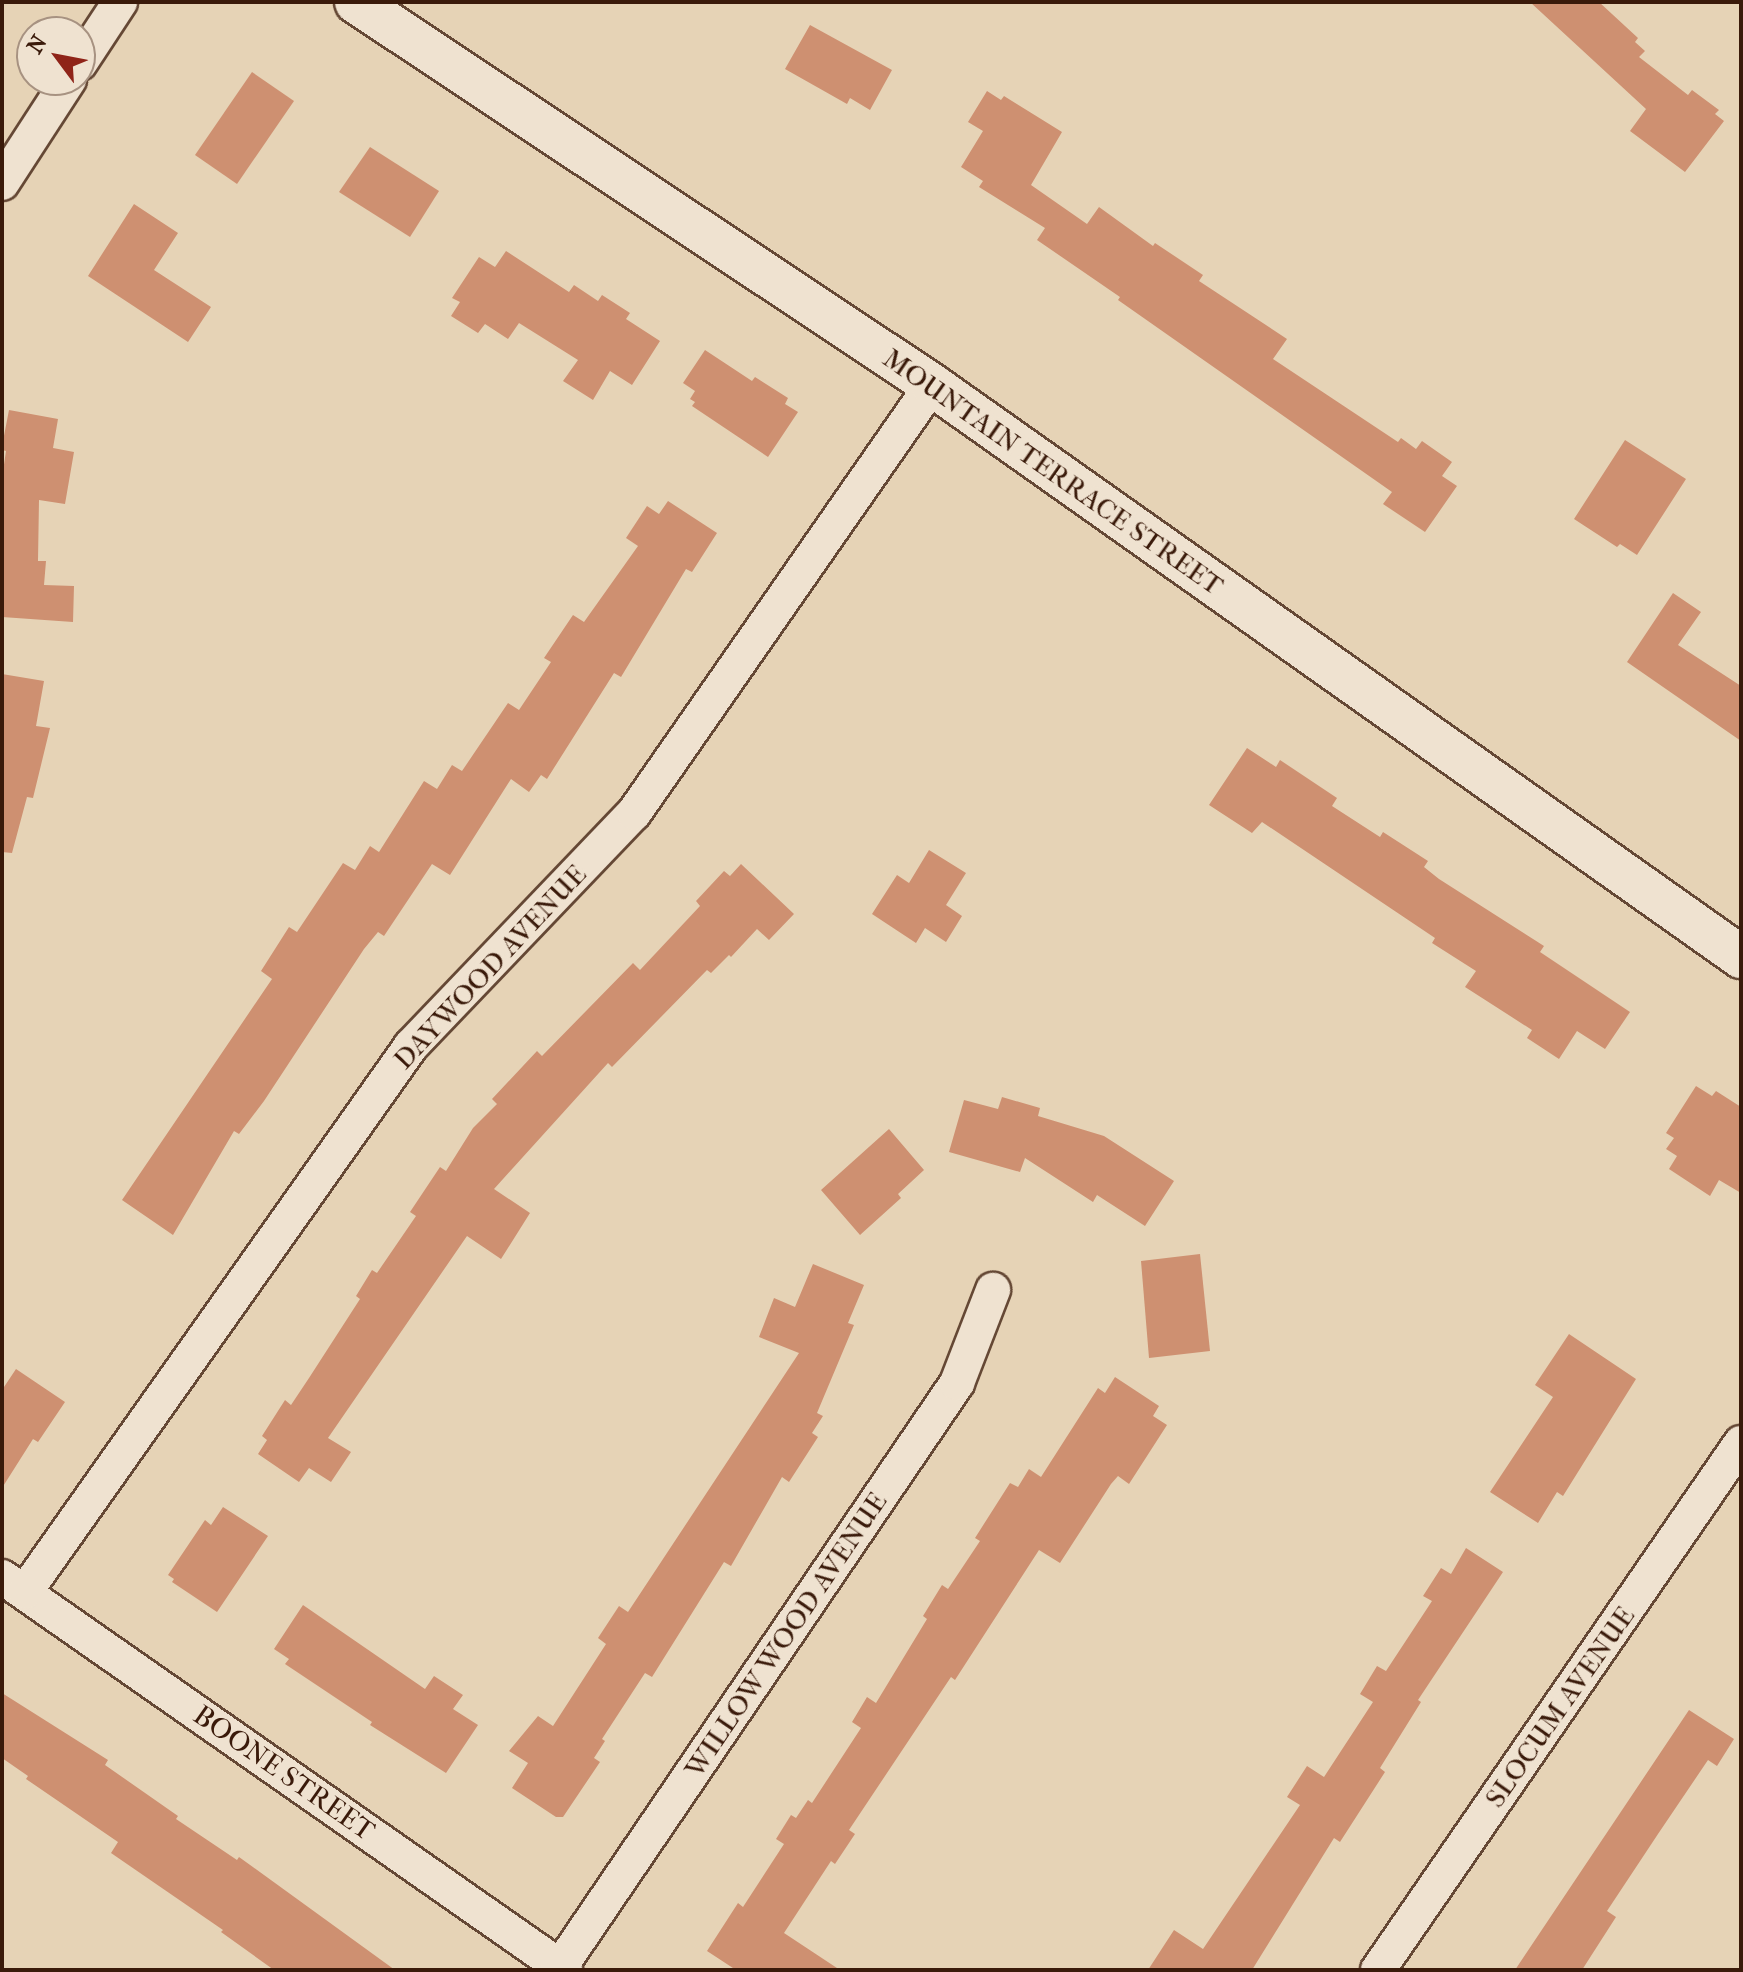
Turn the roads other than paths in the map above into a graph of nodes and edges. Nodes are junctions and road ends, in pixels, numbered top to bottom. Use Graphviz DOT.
graph roads {
  1 [pos="120,2"];
  2 [pos="356,2"];
  3 [pos="96,39"];
  4 [pos="59,96"];
  5 [pos="2,183"];
  6 [pos="932,385"];
  7 [pos="1741,957"];
  8 [pos="993,1290"];
  9 [pos="1741,1443"];
  10 [pos="13,1585"];
  11 [pos="561,1969"];
  12 [pos="1378,1970"];
  1 -- 3 [label="street"];
  2 -- 6 [label="street, MOUNTAIN TERRACE STREET"];
  4 -- 5 [label="street"];
  6 -- 7 [label="street, MOUNTAIN TERRACE STREET"];
  6 -- 10 [label="street, DAYWOOD AVENUE"];
  8 -- 11 [label="street, WILLOW WOOD AVENUE"];
  9 -- 12 [label="street, SLOCUM AVENUE"];
  10 -- 11 [label="street, BOONE STREET"];
}
